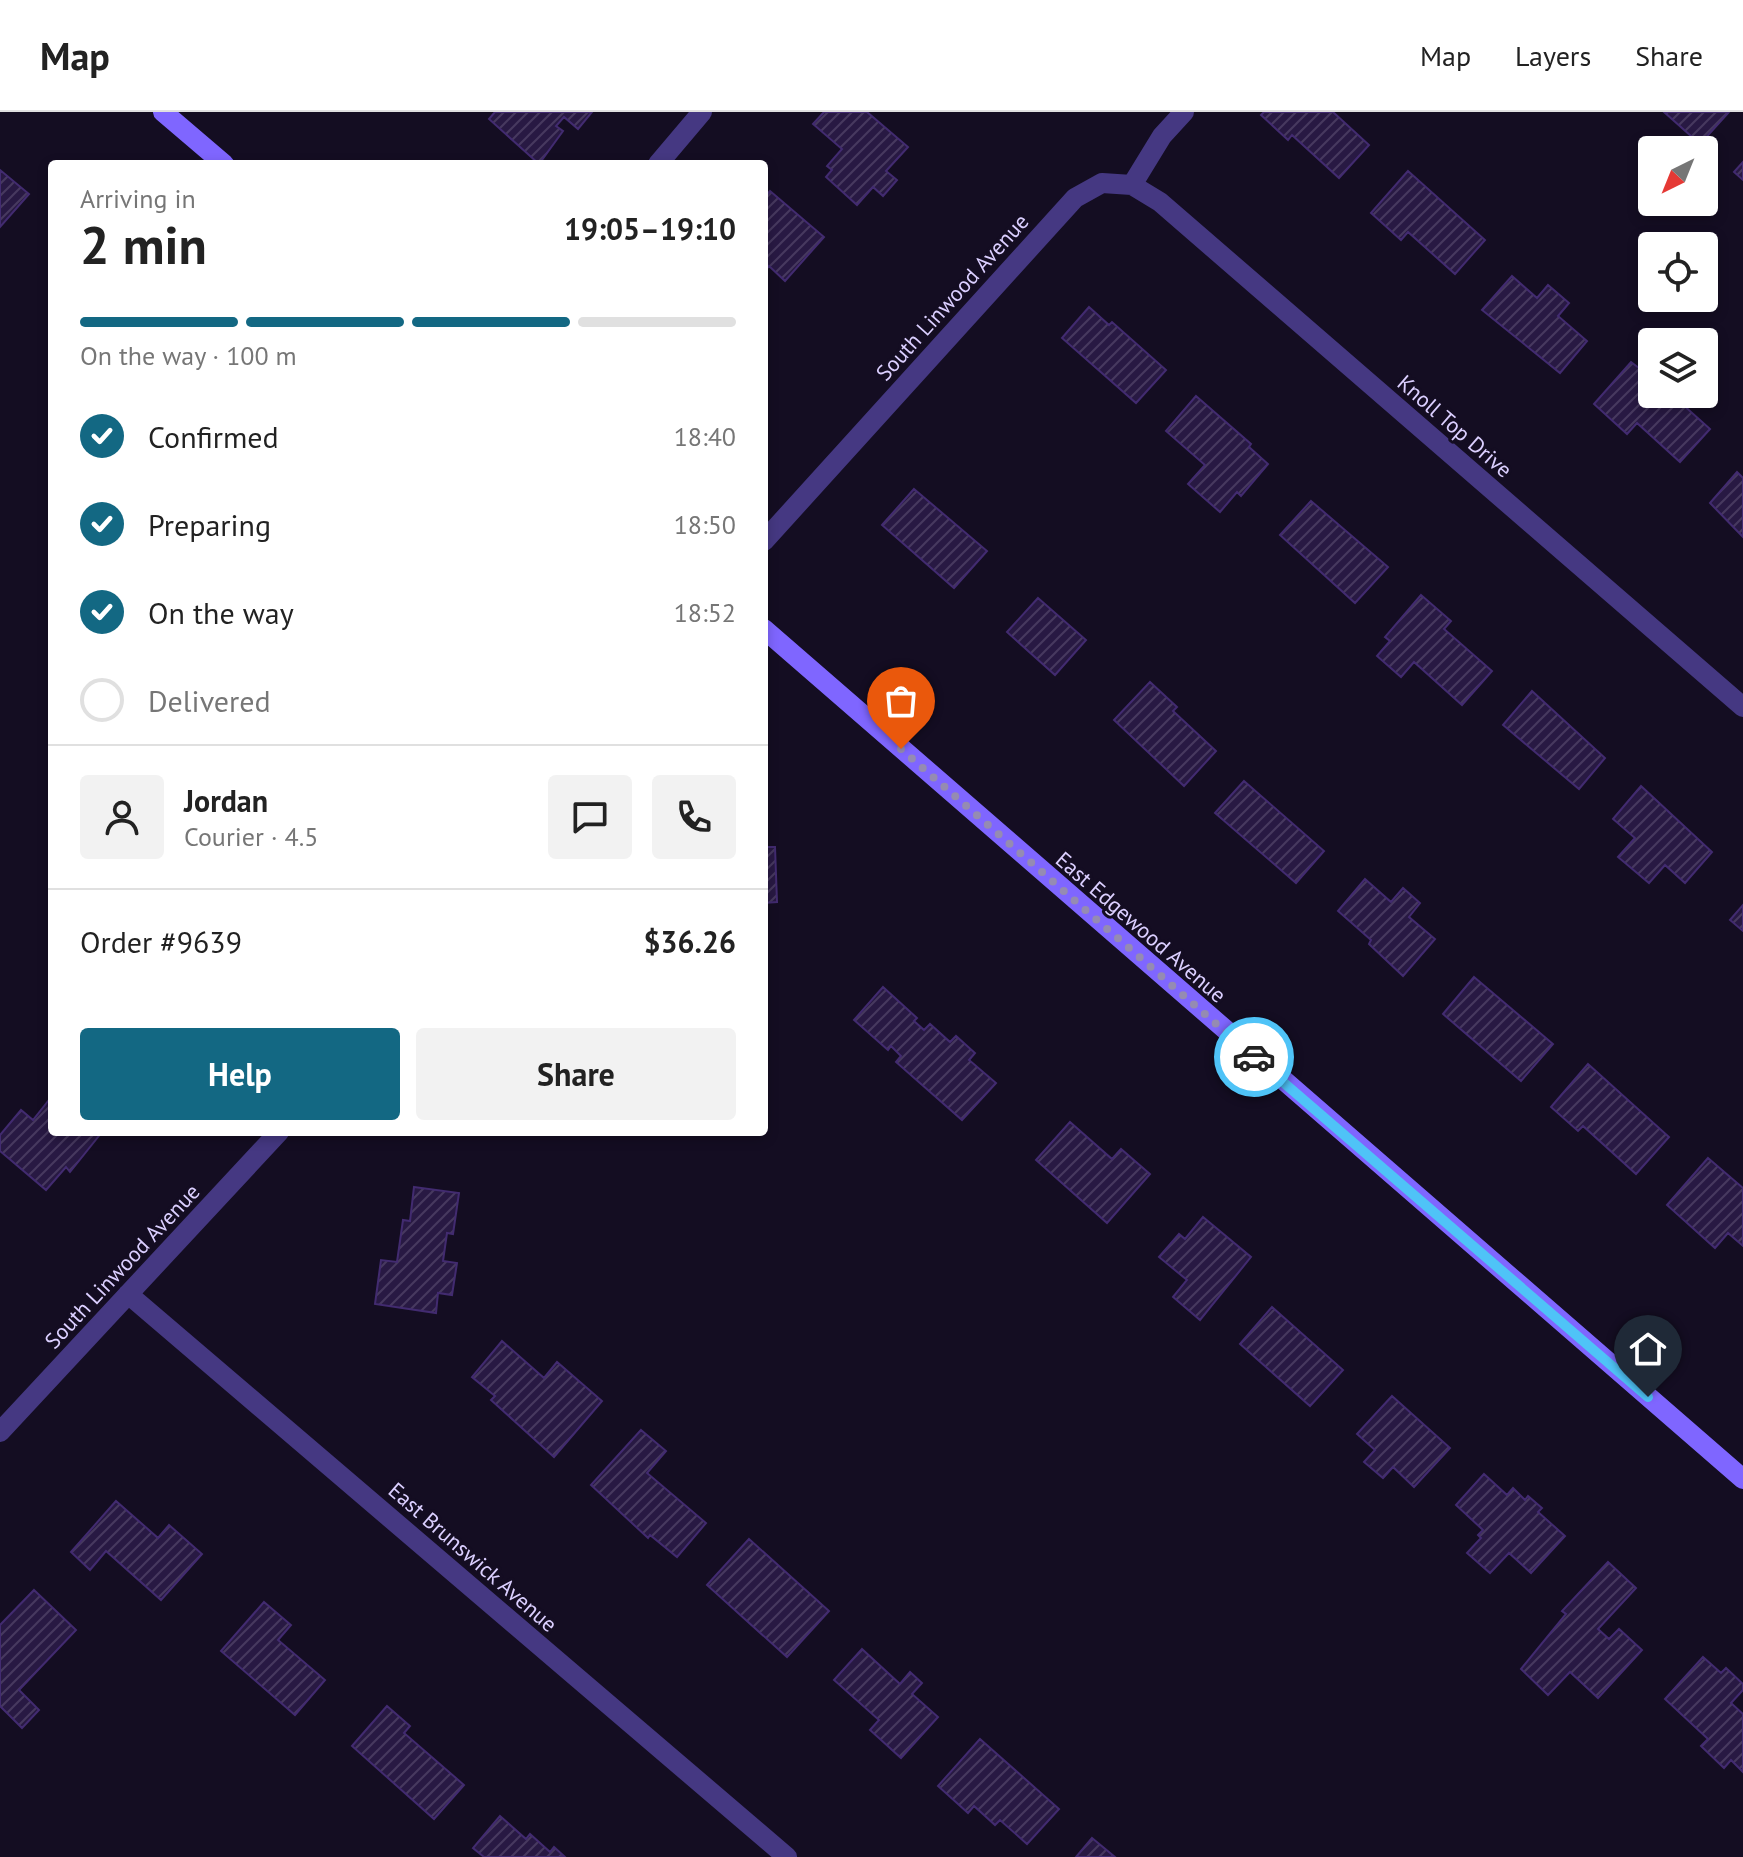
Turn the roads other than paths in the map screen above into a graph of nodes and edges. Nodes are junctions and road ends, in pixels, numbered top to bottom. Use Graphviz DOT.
graph roads {
  1 [pos="163,112"];
  2 [pos="702,112"];
  3 [pos="1184,112"];
  4 [pos="219,160"];
  5 [pos="661,160"];
  6 [pos="1132,185"];
  7 [pos="768,537"];
  8 [pos="768,632"];
  9 [pos="1743,707"];
  10 [pos="275,1136"];
  11 [pos="128,1294"];
  12 [pos="0,1432"];
  13 [pos="1743,1479"];
  14 [pos="787,1857"];
  1 -- 4 [label="main road"];
  2 -- 5 [label="street"];
  3 -- 6 [label="street"];
  6 -- 7 [label="street, South Linwood Avenue"];
  6 -- 9 [label="street, Knoll Top Drive"];
  8 -- 13 [label="main road, East Edgewood Avenue"];
  10 -- 11 [label="street, South Linwood Avenue"];
  11 -- 12 [label="street, South Linwood Avenue"];
  11 -- 14 [label="street, East Brunswick Avenue"];
}
